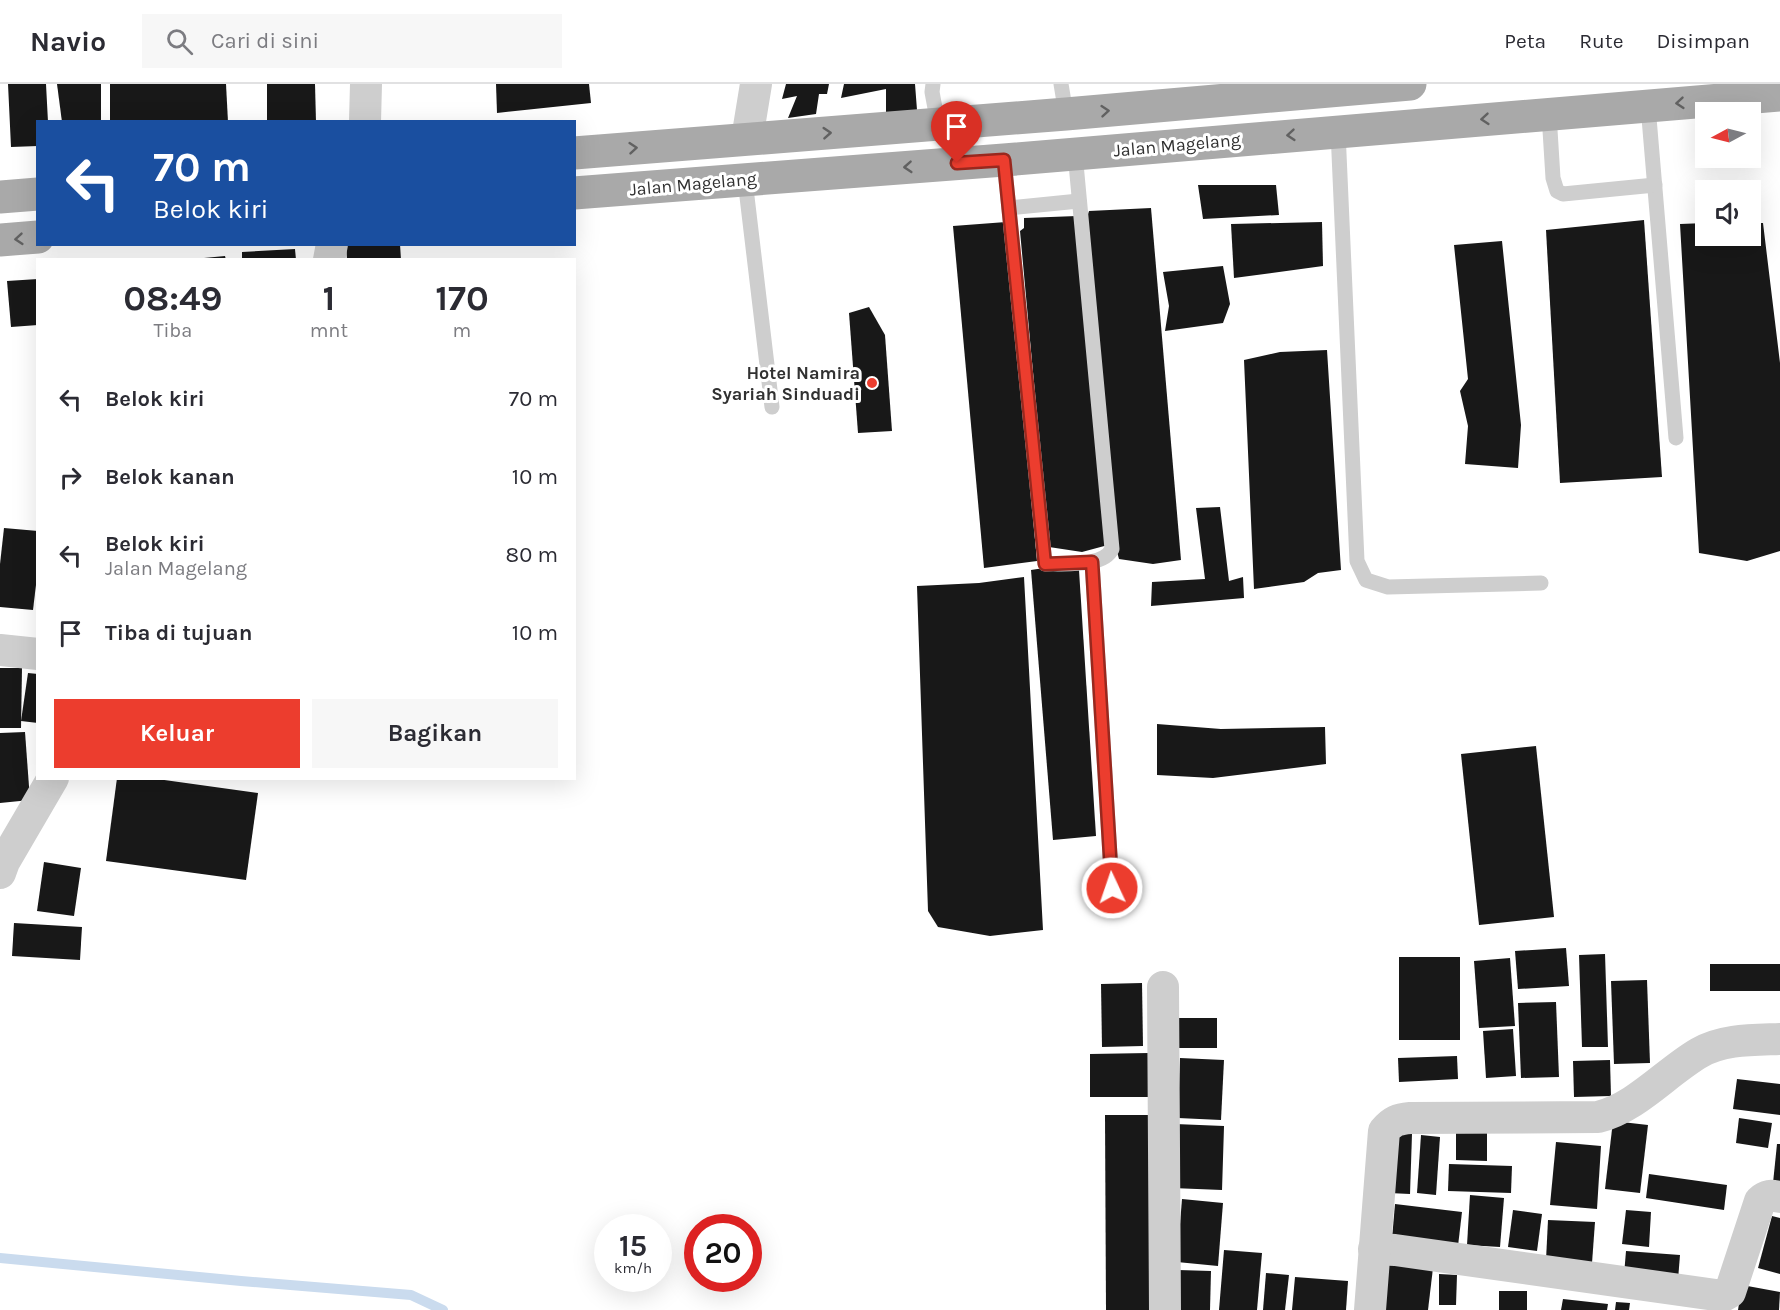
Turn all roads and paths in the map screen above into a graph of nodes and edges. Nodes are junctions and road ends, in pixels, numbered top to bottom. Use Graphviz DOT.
graph roads {
  1 [pos="366,84"];
  2 [pos="756,84"];
  3 [pos="933,84"];
  4 [pos="1410,84"];
  5 [pos="1339,87"];
  6 [pos="1236,91"];
  7 [pos="1780,95"];
  8 [pos="1063,99"];
  9 [pos="1648,106"];
  10 [pos="1549,114"];
  11 [pos="1001,118"];
  12 [pos="365,120"];
  13 [pos="938,124"];
  14 [pos="1338,131"];
  15 [pos="747,139"];
  16 [pos="576,153"];
  17 [pos="1075,153"];
  18 [pos="1004,160"];
  19 [pos="745,180"];
  20 [pos="1655,185"];
  21 [pos="36,194"];
  22 [pos="576,194"];
  23 [pos="0,197"];
  24 [pos="1079,201"];
  25 [pos="1009,208"];
  26 [pos="36,237"];
  27 [pos="0,240"];
  28 [pos="772,407"];
  29 [pos="1676,438"];
  30 [pos="1092,562"];
  31 [pos="1541,583"];
  32 [pos="0,650"];
  33 [pos="36,654"];
  34 [pos="52,780"];
  35 [pos="1,866"];
  36 [pos="1112,888"];
  37 [pos="1163,987"];
  38 [pos="1780,1040"];
  39 [pos="1780,1197"];
  40 [pos="1374,1249"];
  41 [pos="1165,1310"];
  42 [pos="1370,1310"];
  1 -- 12 [label="street"];
  2 -- 15 [label="street"];
  3 -- 13 [label="lane"];
  4 -- 5 [label="main road"];
  5 -- 6 [label="main road"];
  8 -- 6 [label="main road, one-way"];
  7 -- 9 [label="main road, Jalan Magelang, one-way"];
  8 -- 11 [label="main road"];
  9 -- 10 [label="main road, Jalan Magelang"];
  9 -- 20 [label="lane"];
  10 -- 14 [label="main road, Jalan Magelang, one-way"];
  10 -- 20 [label="lane"];
  11 -- 13 [label="main road"];
  11 -- 18 [label="main road"];
  15 -- 13 [label="main road, one-way"];
  14 -- 17 [label="main road, Jalan Magelang, one-way"];
  14 -- 31 [label="lane"];
  16 -- 15 [label="main road, one-way"];
  17 -- 18 [label="main road, Jalan Magelang"];
  17 -- 24 [label="lane"];
  18 -- 19 [label="main road, Jalan Magelang, one-way"];
  18 -- 25 [label="lane"];
  19 -- 22 [label="main road, Jalan Magelang"];
  19 -- 28 [label="lane"];
  20 -- 29 [label="lane"];
  21 -- 23 [label="main road"];
  24 -- 25 [label="lane"];
  24 -- 30 [label="lane"];
  25 -- 30 [label="lane"];
  26 -- 27 [label="main road, one-way"];
  30 -- 36 [label="lane"];
  32 -- 33 [label="street"];
  34 -- 35 [label="street"];
  37 -- 41 [label="street"];
  38 -- 40 [label="street"];
  39 -- 40 [label="street"];
  40 -- 42 [label="street"];
}
